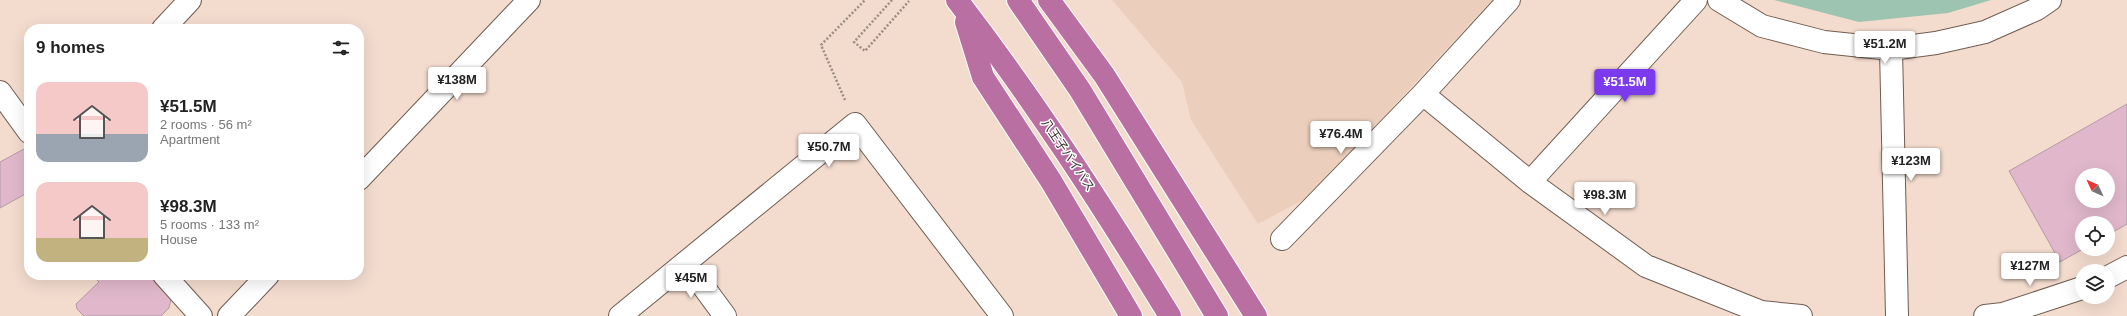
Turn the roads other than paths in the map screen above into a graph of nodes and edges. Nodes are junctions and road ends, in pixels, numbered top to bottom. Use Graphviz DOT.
graph roads {
  1 [pos="190,0"];
  2 [pos="529,0"];
  3 [pos="1018,0"];
  4 [pos="1049,0"];
  5 [pos="1509,0"];
  6 [pos="1696,0"];
  7 [pos="1719,0"];
  8 [pos="2050,0"];
  9 [pos="959,2"];
  10 [pos="168,24"];
  11 [pos="1892,49"];
  12 [pos="0,92"];
  13 [pos="1423,94"];
  14 [pos="24,125"];
  15 [pos="364,174"];
  16 [pos="1530,182"];
  17 [pos="1282,239"];
  18 [pos="686,263"];
  19 [pos="2127,267"];
  20 [pos="2115,273"];
  21 [pos="169,280"];
  22 [pos="263,280"];
  23 [pos="2075,290"];
  24 [pos="201,316"];
  25 [pos="229,316"];
  26 [pos="620,316"];
  27 [pos="725,316"];
  28 [pos="1002,316"];
  29 [pos="1131,316"];
  30 [pos="1170,316"];
  31 [pos="1217,316"];
  32 [pos="1256,316"];
  33 [pos="1801,316"];
  34 [pos="1897,316"];
  35 [pos="1985,316"];
  1 -- 10 [label="street"];
  2 -- 15 [label="street"];
  3 -- 31 [label="highway"];
  4 -- 32 [label="highway"];
  5 -- 13 [label="street"];
  6 -- 16 [label="street"];
  7 -- 11 [label="street"];
  8 -- 11 [label="street"];
  9 -- 29 [label="highway"];
  9 -- 30 [label="highway, 八王子バイパス"];
  11 -- 34 [label="street"];
  12 -- 14 [label="street"];
  13 -- 16 [label="street"];
  13 -- 17 [label="street"];
  16 -- 33 [label="street"];
  18 -- 26 [label="street"];
  18 -- 27 [label="street"];
  18 -- 28 [label="street"];
  19 -- 20 [label="street"];
  21 -- 24 [label="street"];
  22 -- 25 [label="street"];
  23 -- 35 [label="street"];
}
